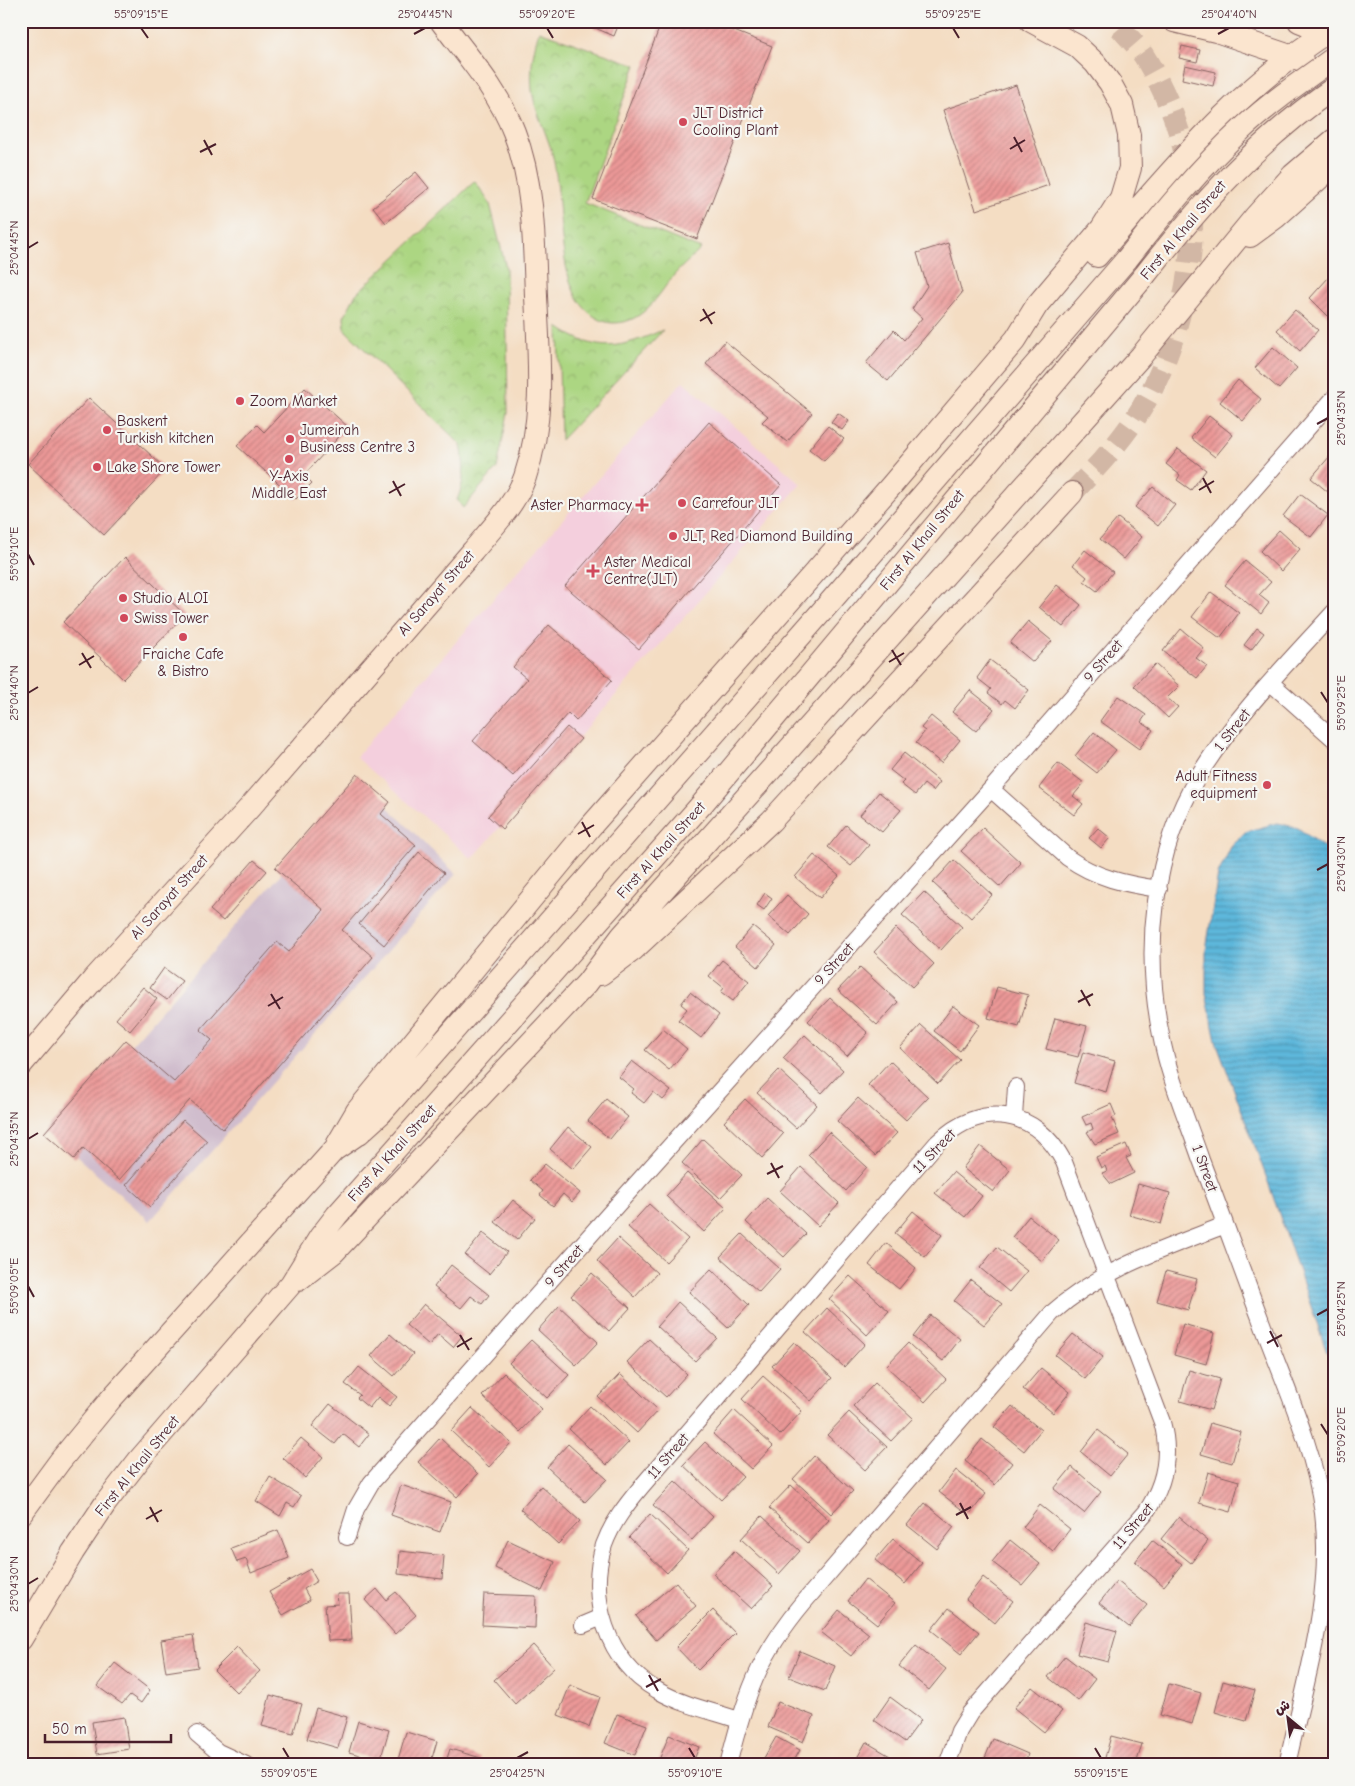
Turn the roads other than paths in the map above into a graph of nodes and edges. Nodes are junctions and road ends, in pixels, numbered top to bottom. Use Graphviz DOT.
graph roads {
  1 [pos="441,21"];
  2 [pos="1031,21"];
  3 [pos="1174,21"];
  4 [pos="1325,31"];
  5 [pos="1292,56"];
  6 [pos="1334,58"];
  7 [pos="1334,72"];
  8 [pos="1334,88"];
  9 [pos="1334,140"];
  10 [pos="1334,165"];
  11 [pos="1234,245"];
  12 [pos="1016,339"];
  13 [pos="1334,398"];
  14 [pos="1072,493"];
  15 [pos="1334,612"];
  16 [pos="1271,683"];
  17 [pos="1334,739"];
  18 [pos="991,789"];
  19 [pos="1159,890"];
  20 [pos="587,982"];
  21 [pos="21,1065"];
  22 [pos="1016,1087"];
  23 [pos="1014,1117"];
  24 [pos="334,1150"];
  25 [pos="1225,1224"];
  26 [pos="1106,1274"];
  27 [pos="291,1284"];
  28 [pos="21,1514"];
  29 [pos="347,1537"];
  30 [pos="1328,1612"];
  31 [pos="602,1617"];
  32 [pos="583,1625"];
  33 [pos="21,1639"];
  34 [pos="739,1720"];
  35 [pos="197,1734"];
  36 [pos="246,1765"];
  37 [pos="728,1765"];
  38 [pos="947,1765"];
  39 [pos="1287,1765"];
  1 -- 21 [label="main road, Al Sarayat Street"];
  2 -- 12 [label="main road"];
  3 -- 5 [label="main road"];
  4 -- 5 [label="main road"];
  5 -- 7 [label="main road"];
  5 -- 12 [label="main road"];
  6 -- 24 [label="main road, First Al Khail Street, bridge"];
  8 -- 27 [label="main road, First Al Khail Street, bridge"];
  9 -- 11 [label="main road"];
  10 -- 11 [label="main road"];
  11 -- 20 [label="main road"];
  12 -- 24 [label="main road"];
  13 -- 18 [label="street, 9 Street"];
  14 -- 20 [label="main road"];
  15 -- 16 [label="street, 1 Street"];
  16 -- 17 [label="street"];
  16 -- 19 [label="street, 1 Street"];
  18 -- 19 [label="street"];
  18 -- 29 [label="street, 9 Street"];
  19 -- 25 [label="street, 1 Street"];
  20 -- 27 [label="main road"];
  22 -- 23 [label="street"];
  23 -- 26 [label="street, 11 Street"];
  23 -- 31 [label="street, 11 Street"];
  24 -- 28 [label="main road, First Al Khail Street"];
  25 -- 26 [label="street"];
  25 -- 30 [label="street, 1 Street"];
  26 -- 34 [label="street"];
  26 -- 38 [label="street, 11 Street"];
  27 -- 33 [label="main road, First Al Khail Street"];
  30 -- 39 [label="street, 1 Street"];
  31 -- 32 [label="street"];
  31 -- 34 [label="street, 11 Street"];
  34 -- 37 [label="street"];
  35 -- 36 [label="street"];
}
